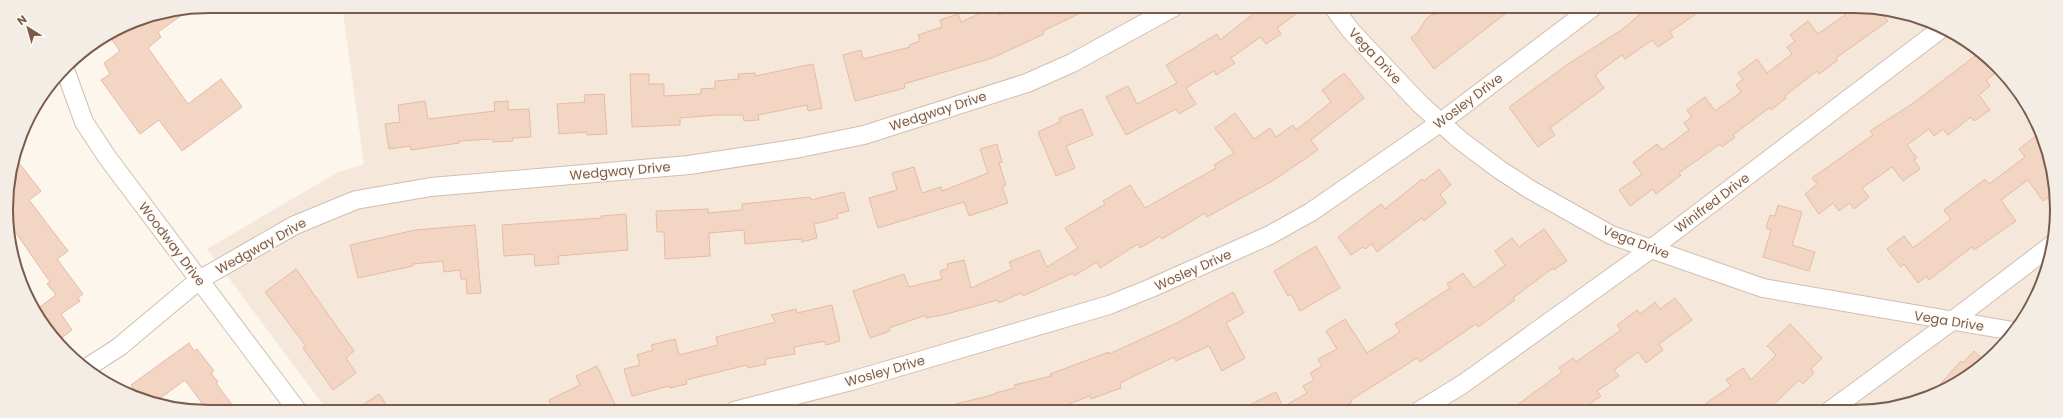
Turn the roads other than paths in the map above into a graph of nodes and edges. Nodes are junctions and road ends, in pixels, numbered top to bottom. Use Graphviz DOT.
graph roads {
  1 [pos="1163,13"];
  2 [pos="1338,13"];
  3 [pos="1585,13"];
  4 [pos="1937,31"];
  5 [pos="67,74"];
  6 [pos="1441,122"];
  7 [pos="1651,249"];
  8 [pos="2045,250"];
  9 [pos="199,280"];
  10 [pos="1952,322"];
  11 [pos="2008,329"];
  12 [pos="91,365"];
  13 [pos="293,405"];
  14 [pos="757,405"];
  15 [pos="1429,405"];
  16 [pos="1838,405"];
  1 -- 9 [label="street, Wedgway Drive"];
  2 -- 6 [label="street, Vega Drive"];
  3 -- 6 [label="street, Wosley Drive"];
  4 -- 7 [label="street, Winifred Drive"];
  5 -- 9 [label="street, Woodway Drive"];
  6 -- 7 [label="street, Vega Drive"];
  6 -- 14 [label="street, Wosley Drive"];
  7 -- 10 [label="street, Vega Drive"];
  7 -- 15 [label="street, Winifred Drive"];
  8 -- 10 [label="street"];
  9 -- 12 [label="street, Wedgway Drive"];
  9 -- 13 [label="street, Woodway Drive"];
  10 -- 11 [label="street, Vega Drive"];
  10 -- 16 [label="street"];
}
